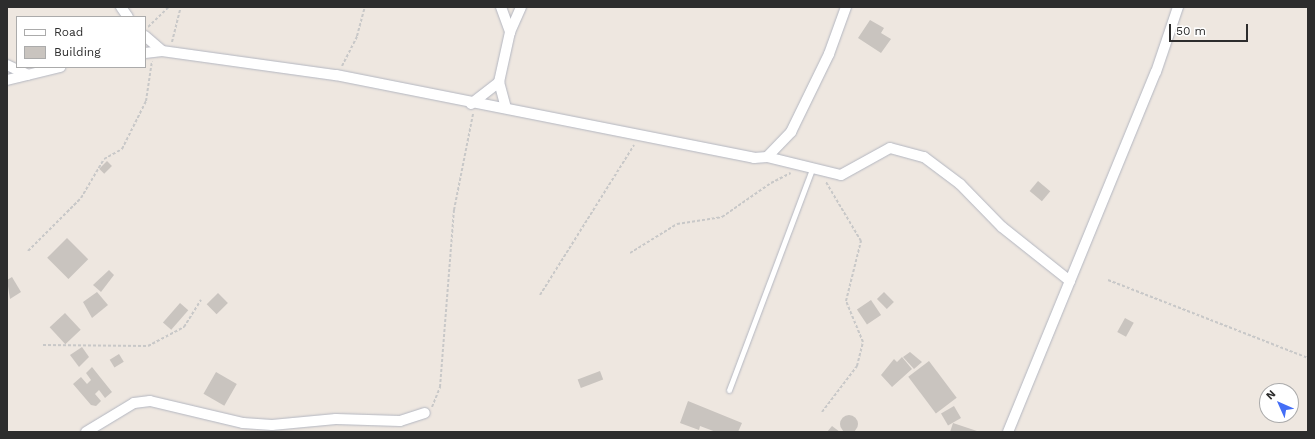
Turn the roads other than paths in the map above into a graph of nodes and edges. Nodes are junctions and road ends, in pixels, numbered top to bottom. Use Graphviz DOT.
graph roads {
  1 [pos="121,7"];
  2 [pos="501,7"];
  3 [pos="521,7"];
  4 [pos="846,7"];
  5 [pos="1178,7"];
  6 [pos="127,16"];
  7 [pos="510,32"];
  8 [pos="146,37"];
  9 [pos="166,52"];
  10 [pos="148,53"];
  11 [pos="7,65"];
  12 [pos="56,68"];
  13 [pos="28,75"];
  14 [pos="7,80"];
  15 [pos="499,82"];
  16 [pos="473,104"];
  17 [pos="506,108"];
  18 [pos="767,157"];
  19 [pos="812,168"];
  20 [pos="1070,281"];
  21 [pos="729,390"];
  22 [pos="425,413"];
  23 [pos="86,432"];
  24 [pos="1008,432"];
  1 -- 6 [label="street"];
  2 -- 7 [label="street"];
  3 -- 7 [label="street"];
  4 -- 18 [label="street"];
  5 -- 20 [label="street"];
  7 -- 15 [label="street"];
  8 -- 9 [label="street"];
  9 -- 10 [label="street"];
  9 -- 16 [label="street"];
  11 -- 13 [label="street"];
  12 -- 13 [label="street"];
  13 -- 14 [label="street"];
  15 -- 16 [label="street"];
  15 -- 17 [label="street"];
  16 -- 17 [label="street"];
  17 -- 18 [label="street"];
  18 -- 19 [label="street"];
  19 -- 20 [label="street"];
  19 -- 21 [label="lane"];
  20 -- 24 [label="street"];
  22 -- 23 [label="street"];
}
